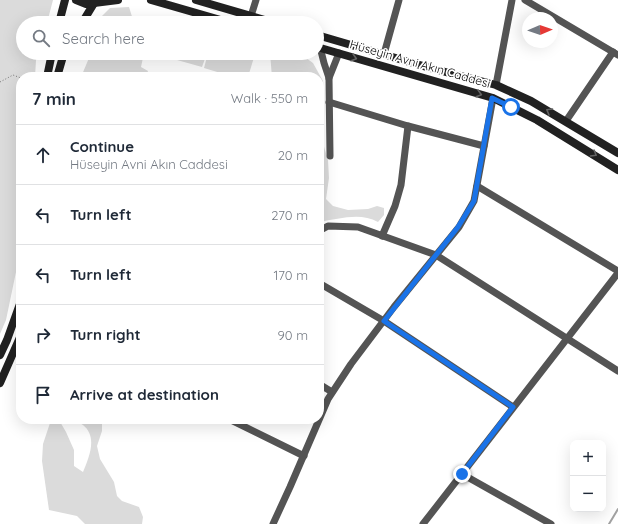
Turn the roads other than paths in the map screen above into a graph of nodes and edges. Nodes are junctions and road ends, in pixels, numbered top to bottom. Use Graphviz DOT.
graph roads {
  1 [pos="65,0"];
  2 [pos="76,0"];
  3 [pos="118,0"];
  4 [pos="151,0"];
  5 [pos="196,0"];
  6 [pos="256,0"];
  7 [pos="399,0"];
  8 [pos="512,0"];
  9 [pos="525,0"];
  10 [pos="95,2"];
  11 [pos="538,4"];
  12 [pos="61,16"];
  13 [pos="86,16"];
  14 [pos="207,16"];
  15 [pos="250,16"];
  16 [pos="324,37"];
  17 [pos="324,49"];
  18 [pos="339,53"];
  19 [pos="384,54"];
  20 [pos="615,54"];
  21 [pos="51,60"];
  22 [pos="62,60"];
  23 [pos="323,60"];
  24 [pos="48,72"];
  25 [pos="58,72"];
  26 [pos="329,78"];
  27 [pos="496,85"];
  28 [pos="492,98"];
  29 [pos="329,102"];
  30 [pos="566,121"];
  31 [pos="408,126"];
  32 [pos="484,146"];
  33 [pos="618,152"];
  34 [pos="330,156"];
  35 [pos="618,170"];
  36 [pos="476,186"];
  37 [pos="324,228"];
  38 [pos="382,236"];
  39 [pos="436,255"];
  40 [pos="618,272"];
  41 [pos="324,286"];
  42 [pos="16,315"];
  43 [pos="384,321"];
  44 [pos="566,339"];
  45 [pos="16,346"];
  46 [pos="0,355"];
  47 [pos="618,371"];
  48 [pos="0,383"];
  49 [pos="324,387"];
  50 [pos="332,392"];
  51 [pos="513,407"];
  52 [pos="324,408"];
  53 [pos="239,424"];
  54 [pos="317,424"];
  55 [pos="304,456"];
  56 [pos="462,474"];
  57 [pos="273,524"];
  58 [pos="423,524"];
  59 [pos="551,524"];
  1 -- 12 [label="main road"];
  2 -- 10 [label="main road"];
  3 -- 10 [label="main road"];
  4 -- 14 [label="main road"];
  5 -- 15 [label="main road"];
  6 -- 15 [label="street"];
  7 -- 19 [label="street"];
  8 -- 27 [label="street"];
  9 -- 11 [label="street"];
  10 -- 13 [label="main road"];
  11 -- 20 [label="street"];
  16 -- 19 [label="main road, Hüseyin Avni Akın Caddesi"];
  17 -- 18 [label="main road, Hüseyin Avni Akın Caddesi"];
  18 -- 26 [label="street"];
  18 -- 28 [label="main road, Hüseyin Avni Akın Caddesi, one-way"];
  19 -- 27 [label="main road, Hüseyin Avni Akın Caddesi"];
  20 -- 30 [label="street"];
  21 -- 24 [label="main road"];
  22 -- 25 [label="main road"];
  23 -- 26 [label="street"];
  26 -- 29 [label="street"];
  30 -- 27 [label="main road, Hüseyin Avni Akın Caddesi, one-way"];
  28 -- 32 [label="street"];
  28 -- 35 [label="main road, Hüseyin Avni Akın Caddesi, one-way"];
  29 -- 31 [label="street"];
  29 -- 34 [label="street"];
  30 -- 33 [label="main road, Hüseyin Avni Akın Caddesi"];
  31 -- 32 [label="street"];
  31 -- 38 [label="street"];
  32 -- 36 [label="street"];
  36 -- 39 [label="street"];
  36 -- 40 [label="street"];
  37 -- 38 [label="street"];
  38 -- 39 [label="street"];
  39 -- 43 [label="street"];
  39 -- 44 [label="street"];
  40 -- 44 [label="street"];
  41 -- 43 [label="street"];
  42 -- 46 [label="main road"];
  43 -- 50 [label="street"];
  43 -- 51 [label="street"];
  44 -- 47 [label="street"];
  44 -- 51 [label="street"];
  45 -- 48 [label="main road"];
  49 -- 50 [label="street"];
  50 -- 52 [label="street"];
  51 -- 56 [label="street"];
  53 -- 55 [label="street"];
  54 -- 55 [label="street"];
  55 -- 57 [label="street"];
  56 -- 58 [label="street"];
  56 -- 59 [label="street"];
}
